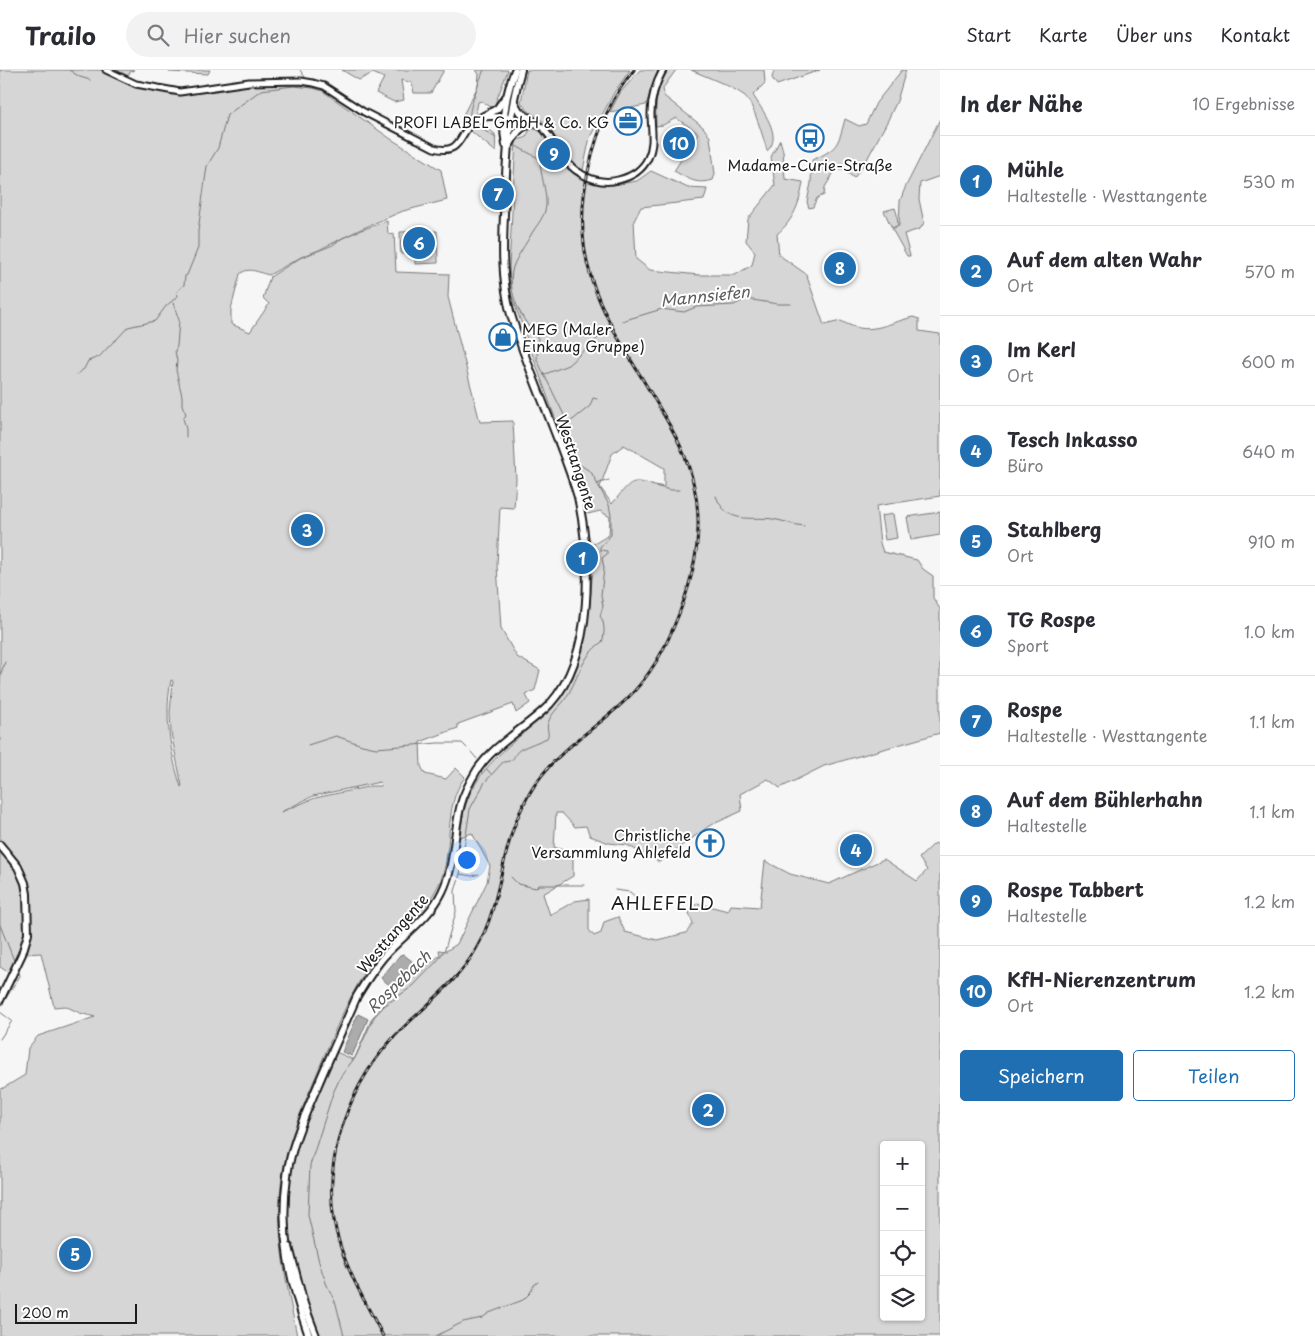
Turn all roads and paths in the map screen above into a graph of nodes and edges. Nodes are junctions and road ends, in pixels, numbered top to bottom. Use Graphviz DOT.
graph roads {
  1 [pos="106,70"];
  2 [pos="515,70"];
  3 [pos="521,70"];
  4 [pos="663,70"];
  5 [pos="507,94"];
  6 [pos="514,99"];
  7 [pos="482,117"];
  8 [pos="507,118"];
  9 [pos="536,124"];
  10 [pos="507,149"];
  11 [pos="0,845"];
  12 [pos="0,1000"];
  13 [pos="286,1238"];
  14 [pos="309,1336"];
  15 [pos="316,1336"];
  1 -- 7 [label="street"];
  2 -- 5 [label="main road, Westtangente"];
  3 -- 6 [label="main road, Westtangente"];
  4 -- 9 [label="street"];
  5 -- 7 [label="main road"];
  5 -- 8 [label="main road, Westtangente"];
  6 -- 8 [label="main road, Westtangente"];
  6 -- 9 [label="main road"];
  7 -- 8 [label="street"];
  8 -- 9 [label="street"];
  8 -- 10 [label="main road, Westtangente"];
  9 -- 10 [label="main road"];
  10 -- 13 [label="main road, Westtangente"];
  11 -- 12 [label="main road"];
  13 -- 14 [label="main road, Westtangente"];
  13 -- 15 [label="main road, Westtangente"];
}
